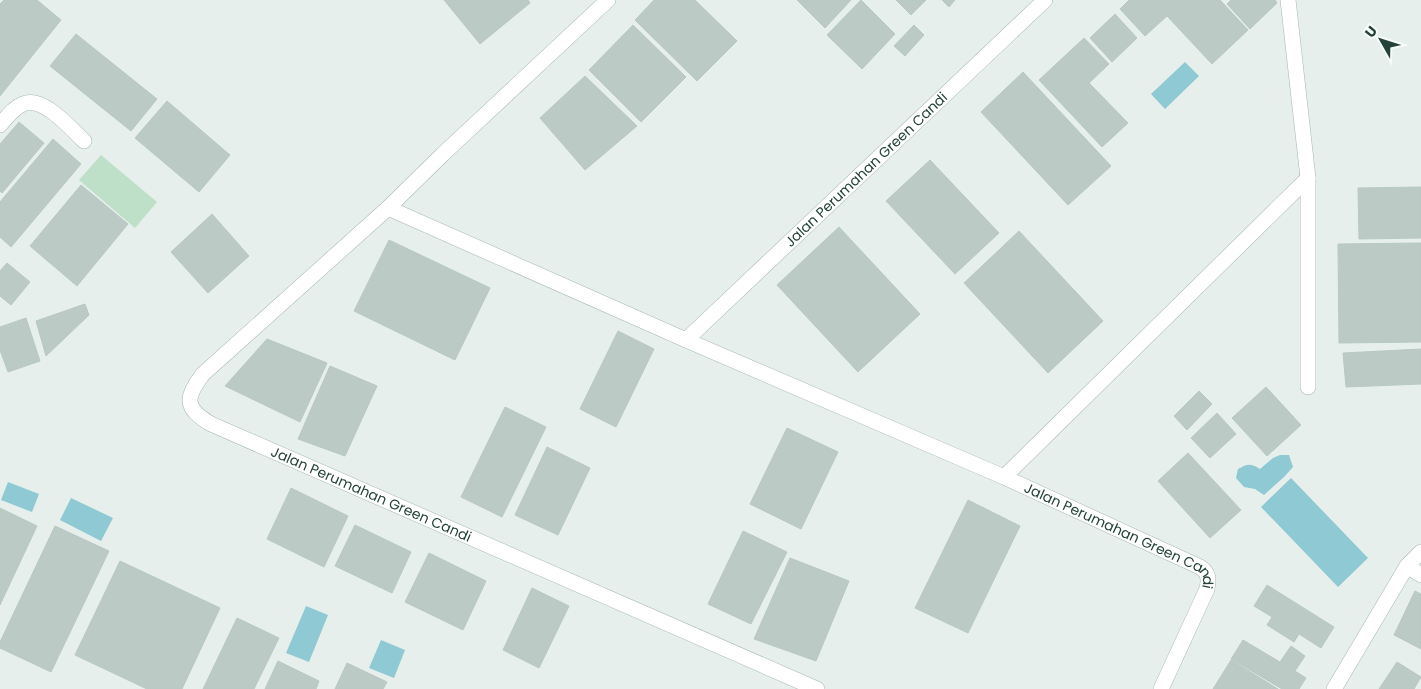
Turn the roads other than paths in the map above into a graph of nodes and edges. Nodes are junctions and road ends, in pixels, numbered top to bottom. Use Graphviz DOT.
graph roads {
  1 [pos="608,0"];
  2 [pos="1045,0"];
  3 [pos="1288,0"];
  4 [pos="0,125"];
  5 [pos="84,141"];
  6 [pos="1308,178"];
  7 [pos="388,208"];
  8 [pos="686,340"];
  9 [pos="1308,387"];
  10 [pos="1004,477"];
  11 [pos="1421,552"];
  12 [pos="1407,566"];
  13 [pos="1421,575"];
  14 [pos="817,689"];
  15 [pos="1161,689"];
  16 [pos="1334,689"];
  1 -- 7 [label="street, Jalan Perumahan Green Candi"];
  2 -- 8 [label="street, Jalan Perumahan Green Candi"];
  3 -- 6 [label="street"];
  4 -- 5 [label="street"];
  6 -- 9 [label="street"];
  6 -- 10 [label="street, Jalan Perumahan Green Candi"];
  7 -- 8 [label="street, Jalan Perumahan Green Candi"];
  7 -- 14 [label="street, Jalan Perumahan Green Candi"];
  8 -- 10 [label="street, Jalan Perumahan Green Candi"];
  10 -- 15 [label="street, Jalan Perumahan Green Candi"];
  11 -- 12 [label="street"];
  12 -- 13 [label="street"];
  12 -- 16 [label="street"];
}
